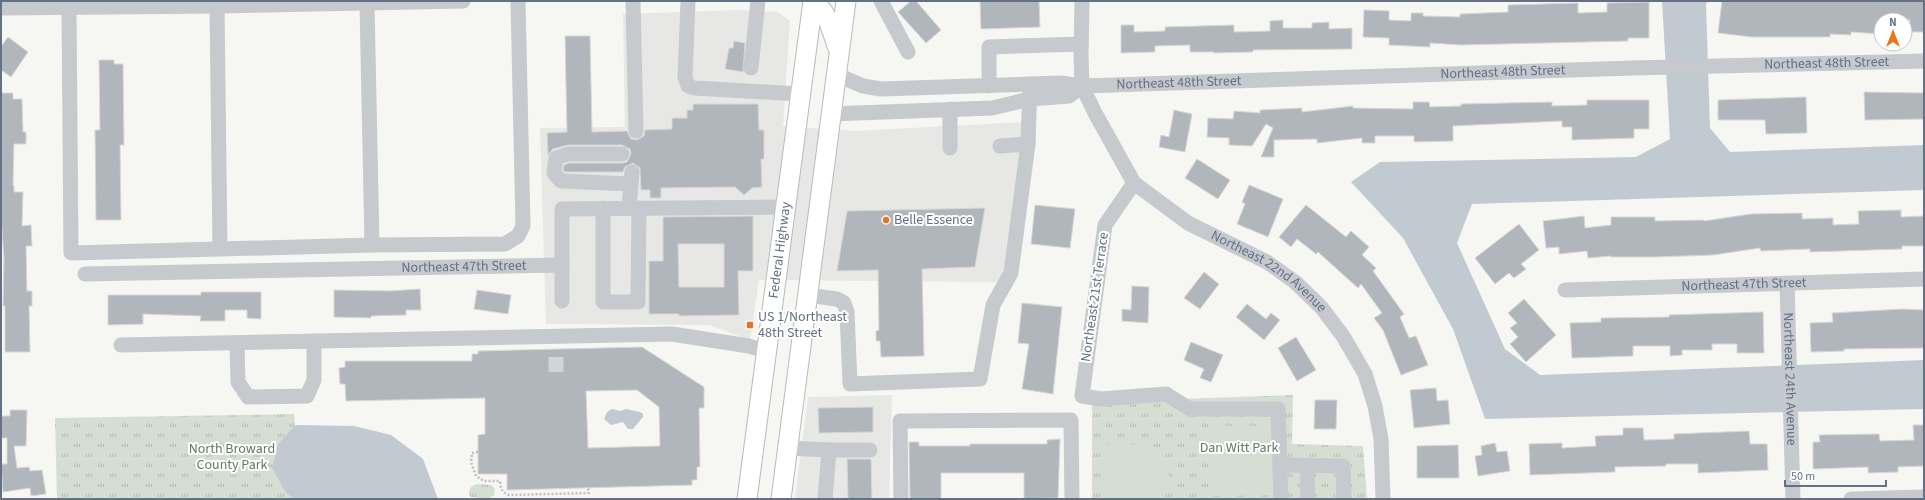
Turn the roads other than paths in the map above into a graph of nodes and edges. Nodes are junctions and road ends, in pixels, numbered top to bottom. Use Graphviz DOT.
graph roads {
  1 [pos="455,1"];
  2 [pos="463,1"];
  3 [pos="518,1"];
  4 [pos="634,1"];
  5 [pos="688,1"];
  6 [pos="758,1"];
  7 [pos="813,1"];
  8 [pos="846,1"];
  9 [pos="880,1"];
  10 [pos="1082,1"];
  11 [pos="367,4"];
  12 [pos="218,6"];
  13 [pos="1,8"];
  14 [pos="69,8"];
  15 [pos="1081,44"];
  16 [pos="838,51"];
  17 [pos="908,52"];
  18 [pos="1924,60"];
  19 [pos="751,68"];
  20 [pos="836,74"];
  21 [pos="989,86"];
  22 [pos="1082,86"];
  23 [pos="1030,92"];
  24 [pos="800,94"];
  25 [pos="950,109"];
  26 [pos="830,114"];
  27 [pos="636,131"];
  28 [pos="1028,144"];
  29 [pos="1000,146"];
  30 [pos="950,148"];
  31 [pos="622,154"];
  32 [pos="1134,183"];
  33 [pos="786,207"];
  34 [pos="603,208"];
  35 [pos="634,208"];
  36 [pos="372,245"];
  37 [pos="220,249"];
  38 [pos="562,265"];
  39 [pos="85,274"];
  40 [pos="1924,280"];
  41 [pos="1787,283"];
  42 [pos="1564,290"];
  43 [pos="806,295"];
  44 [pos="562,301"];
  45 [pos="314,340"];
  46 [pos="237,342"];
  47 [pos="121,345"];
  48 [pos="767,352"];
  49 [pos="787,448"];
  50 [pos="829,450"];
  51 [pos="870,450"];
  52 [pos="1281,465"];
  53 [pos="1307,465"];
  54 [pos="750,476"];
  55 [pos="1924,497"];
  56 [pos="747,499"];
  57 [pos="753,499"];
  58 [pos="781,499"];
  59 [pos="825,499"];
  60 [pos="901,499"];
  61 [pos="1072,499"];
  62 [pos="1281,499"];
  63 [pos="1308,499"];
  64 [pos="1344,499"];
  65 [pos="1383,499"];
  66 [pos="1793,499"];
  67 [pos="1851,499"];
  1 -- 2 [label="street"];
  1 -- 11 [label="street"];
  3 -- 36 [label="street"];
  4 -- 27 [label="street"];
  5 -- 24 [label="street"];
  6 -- 19 [label="street"];
  7 -- 16 [label="main road"];
  7 -- 24 [label="main road, Federal Highway"];
  8 -- 16 [label="main road"];
  9 -- 17 [label="street"];
  10 -- 15 [label="street"];
  11 -- 12 [label="street"];
  11 -- 36 [label="street"];
  12 -- 14 [label="street"];
  12 -- 37 [label="street"];
  13 -- 14 [label="street"];
  14 -- 37 [label="street"];
  15 -- 21 [label="street"];
  15 -- 22 [label="street"];
  16 -- 20 [label="main road"];
  18 -- 22 [label="street, Northeast 48th Street"];
  20 -- 21 [label="street, Northeast 48th Street"];
  20 -- 26 [label="main road"];
  21 -- 23 [label="street, Northeast 48th Street"];
  22 -- 23 [label="street, Northeast 48th Street"];
  22 -- 32 [label="street, Northeast 22nd Avenue"];
  23 -- 25 [label="street, Northeast 48th Street"];
  23 -- 28 [label="street"];
  24 -- 33 [label="main road, Federal Highway"];
  25 -- 26 [label="street, Northeast 48th Street"];
  25 -- 30 [label="street"];
  26 -- 43 [label="main road"];
  28 -- 29 [label="street"];
  28 -- 43 [label="street"];
  31 -- 35 [label="street"];
  32 -- 52 [label="street, Northeast 21st Terrace"];
  32 -- 65 [label="street, Northeast 22nd Avenue"];
  33 -- 35 [label="street"];
  33 -- 48 [label="main road, Federal Highway"];
  34 -- 35 [label="street"];
  34 -- 35 [label="street"];
  34 -- 38 [label="street"];
  36 -- 37 [label="street"];
  38 -- 39 [label="street, Northeast 47th Street"];
  38 -- 44 [label="street"];
  40 -- 41 [label="street, Northeast 47th Street"];
  41 -- 42 [label="street, Northeast 47th Street"];
  41 -- 66 [label="street, Northeast 24th Avenue"];
  43 -- 49 [label="main road"];
  45 -- 46 [label="street"];
  45 -- 46 [label="street"];
  45 -- 48 [label="street"];
  46 -- 47 [label="street"];
  48 -- 54 [label="main road, Federal Highway"];
  49 -- 50 [label="street"];
  49 -- 58 [label="main road"];
  50 -- 51 [label="street"];
  50 -- 59 [label="street"];
  52 -- 53 [label="street"];
  52 -- 62 [label="street"];
  53 -- 63 [label="street"];
  53 -- 64 [label="street"];
  54 -- 56 [label="main road, Federal Highway"];
  54 -- 57 [label="main road"];
  55 -- 67 [label="street"];
  60 -- 61 [label="street"];
}
